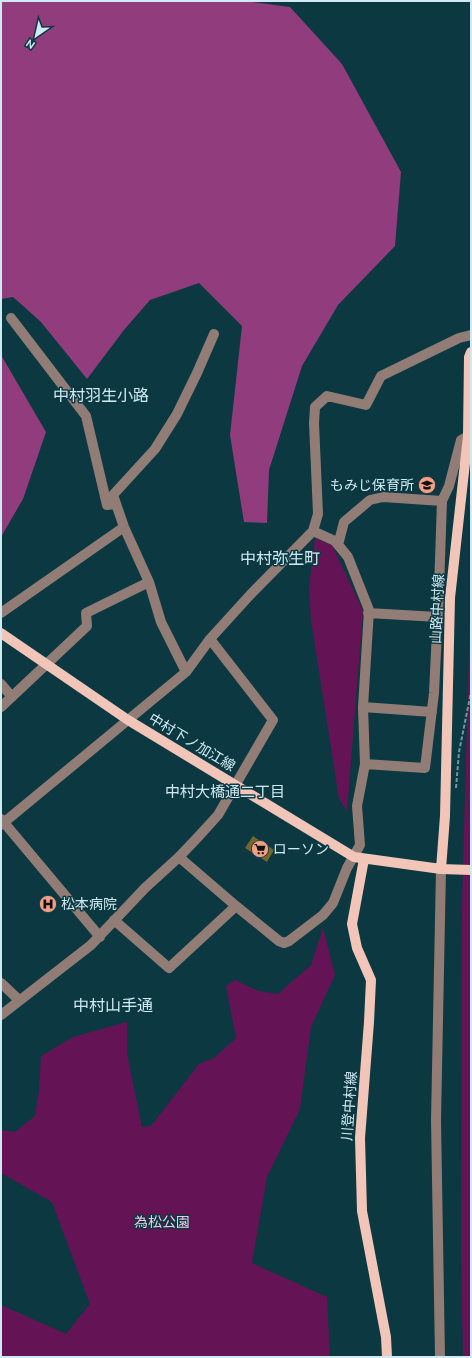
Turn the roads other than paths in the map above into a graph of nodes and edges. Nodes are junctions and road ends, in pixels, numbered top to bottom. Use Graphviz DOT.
graph roads {
  1 [pos="11,318"];
  2 [pos="214,334"];
  3 [pos="471,335"];
  4 [pos="471,352"];
  5 [pos="468,436"];
  6 [pos="442,502"];
  7 [pos="115,504"];
  8 [pos="124,527"];
  9 [pos="313,530"];
  10 [pos="338,545"];
  11 [pos="149,582"];
  12 [pos="1,613"];
  13 [pos="368,613"];
  14 [pos="438,617"];
  15 [pos="1,633"];
  16 [pos="210,639"];
  17 [pos="47,665"];
  18 [pos="186,672"];
  19 [pos="1,684"];
  20 [pos="12,697"];
  21 [pos="1,707"];
  22 [pos="363,707"];
  23 [pos="432,712"];
  24 [pos="128,720"];
  25 [pos="365,764"];
  26 [pos="236,785"];
  27 [pos="2,822"];
  28 [pos="180,857"];
  29 [pos="359,858"];
  30 [pos="442,869"];
  31 [pos="471,870"];
  32 [pos="236,906"];
  33 [pos="114,920"];
  34 [pos="100,937"];
  35 [pos="1,983"];
  36 [pos="19,1000"];
  37 [pos="1,1015"];
  38 [pos="386,1357"];
  39 [pos="440,1357"];
  1 -- 7 [label="street"];
  2 -- 7 [label="street"];
  3 -- 9 [label="street"];
  4 -- 5 [label="main road, 山路中村線"];
  5 -- 6 [label="street"];
  5 -- 30 [label="main road, 山路中村線"];
  6 -- 10 [label="street"];
  6 -- 14 [label="street"];
  7 -- 8 [label="street"];
  8 -- 11 [label="street"];
  8 -- 12 [label="street"];
  9 -- 10 [label="street"];
  9 -- 16 [label="street"];
  10 -- 13 [label="street"];
  11 -- 17 [label="street"];
  11 -- 18 [label="street"];
  13 -- 14 [label="street"];
  13 -- 22 [label="street"];
  14 -- 23 [label="street"];
  15 -- 17 [label="main road, 中村下ノ加江線"];
  16 -- 18 [label="street"];
  16 -- 26 [label="street"];
  17 -- 20 [label="street"];
  17 -- 24 [label="main road, 中村下ノ加江線"];
  18 -- 24 [label="street"];
  19 -- 20 [label="street"];
  20 -- 21 [label="street"];
  22 -- 23 [label="street"];
  22 -- 25 [label="street"];
  23 -- 25 [label="street"];
  24 -- 26 [label="main road, 中村下ノ加江線"];
  24 -- 27 [label="street"];
  25 -- 29 [label="street"];
  26 -- 28 [label="street"];
  26 -- 29 [label="main road, 中村下ノ加江線"];
  27 -- 34 [label="street"];
  28 -- 32 [label="street"];
  28 -- 33 [label="street"];
  29 -- 30 [label="main road, 中村下ノ加江線"];
  29 -- 32 [label="street"];
  29 -- 38 [label="main road, 川登中村線"];
  30 -- 31 [label="main road, 中村下ノ加江線"];
  30 -- 39 [label="street"];
  32 -- 33 [label="street"];
  33 -- 34 [label="street"];
  34 -- 36 [label="street"];
  35 -- 36 [label="street"];
  36 -- 37 [label="street"];
}
